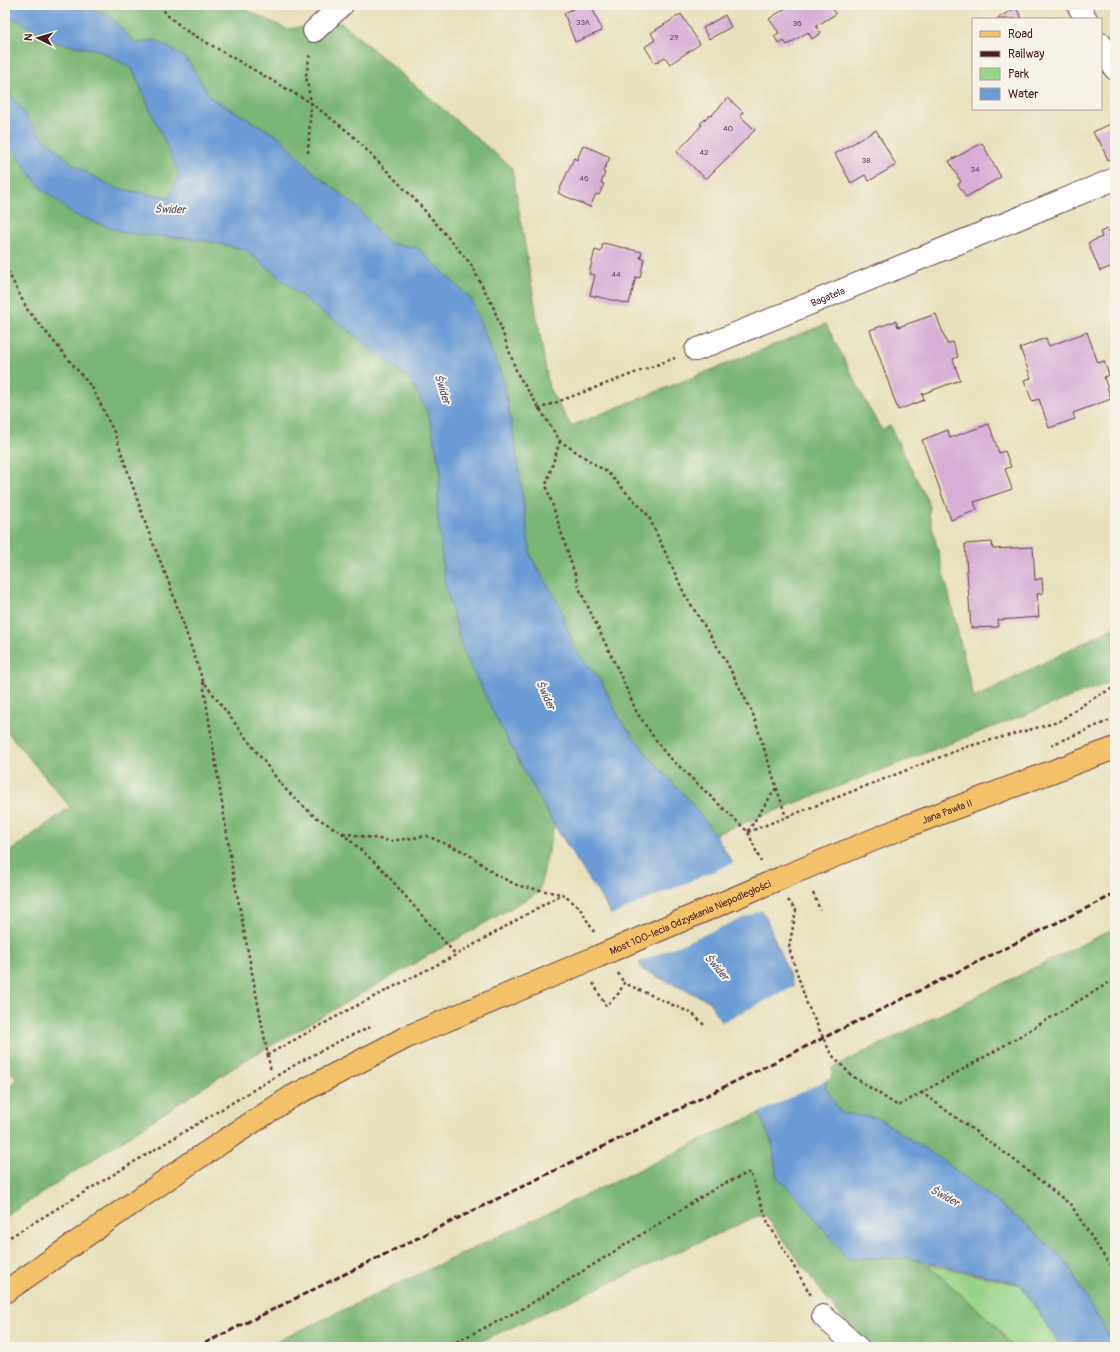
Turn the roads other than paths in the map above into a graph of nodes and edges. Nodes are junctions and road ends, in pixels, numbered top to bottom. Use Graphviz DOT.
graph roads {
  1 [pos="342,5"];
  2 [pos="1078,5"];
  3 [pos="1085,18"];
  4 [pos="314,31"];
  5 [pos="1102,46"];
  6 [pos="1115,68"];
  7 [pos="1115,179"];
  8 [pos="696,350"];
  9 [pos="1115,748"];
  10 [pos="781,878"];
  11 [pos="37,1268"];
  12 [pos="5,1286"];
  13 [pos="5,1292"];
  14 [pos="823,1316"];
  15 [pos="857,1347"];
  1 -- 4 [label="street"];
  2 -- 3 [label="street"];
  5 -- 6 [label="street"];
  7 -- 8 [label="street, Bagatela"];
  9 -- 10 [label="main road, Jana Pawła II"];
  10 -- 11 [label="main road, Most 100-lecia Odzyskania Niepodległości, bridge"];
  11 -- 12 [label="main road"];
  11 -- 13 [label="main road"];
  14 -- 15 [label="street"];
}
